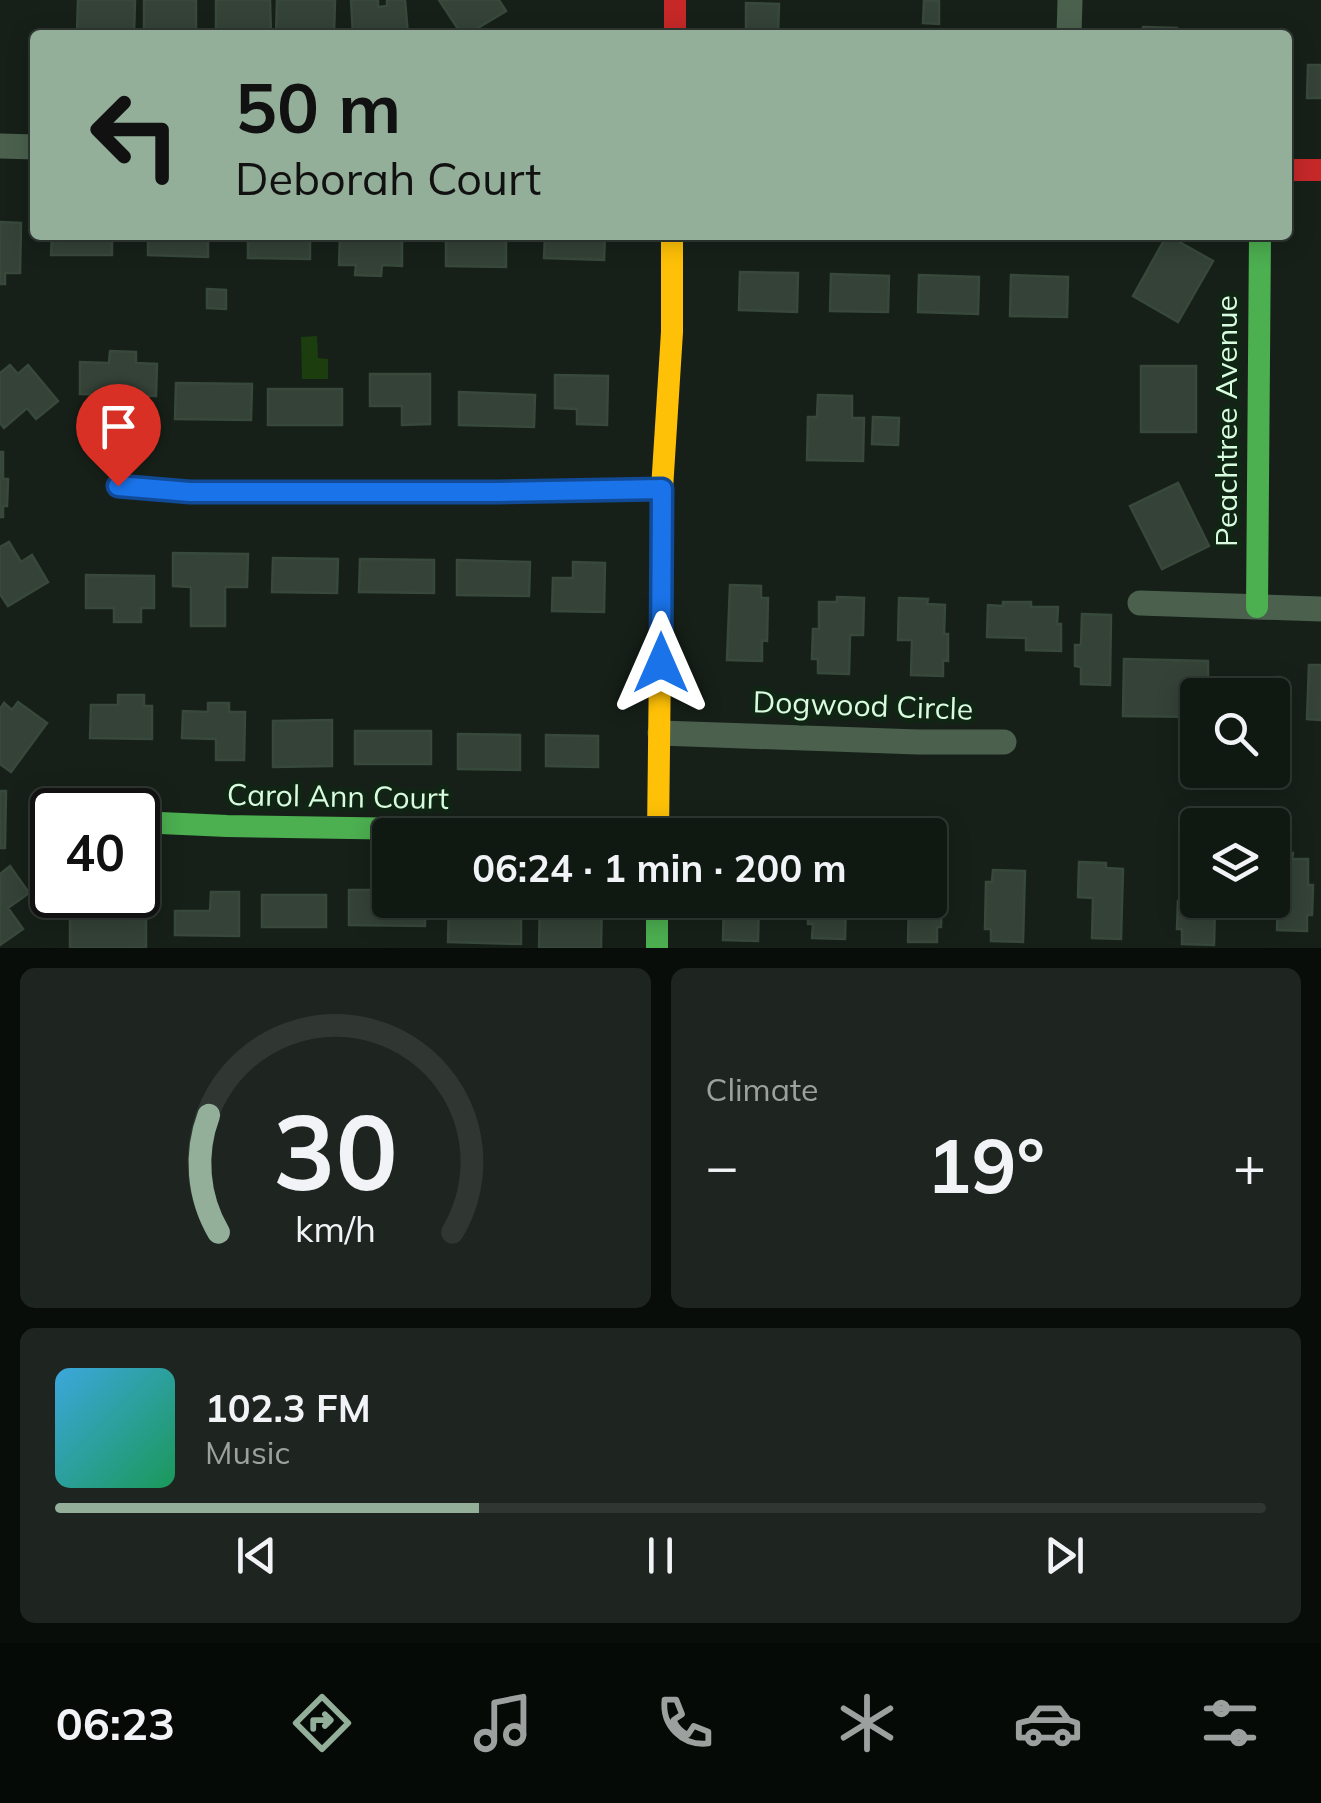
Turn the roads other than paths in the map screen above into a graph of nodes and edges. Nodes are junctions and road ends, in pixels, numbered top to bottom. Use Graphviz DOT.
graph roads {
  1 [pos="675,0"];
  2 [pos="1070,0"];
  3 [pos="674,30"];
  4 [pos="1069,30"];
  5 [pos="0,146"];
  6 [pos="30,147"];
  7 [pos="1292,170"];
  8 [pos="1321,170"];
  9 [pos="672,240"];
  10 [pos="1260,240"];
  11 [pos="118,486"];
  12 [pos="662,489"];
  13 [pos="1140,603"];
  14 [pos="1258,607"];
  15 [pos="1321,609"];
  16 [pos="660,733"];
  17 [pos="1004,742"];
  18 [pos="658,818"];
  19 [pos="160,823"];
  20 [pos="372,829"];
  21 [pos="658,918"];
  22 [pos="657,948"];
  1 -- 3 [label="street"];
  2 -- 4 [label="street"];
  5 -- 6 [label="street"];
  7 -- 8 [label="street"];
  9 -- 12 [label="street"];
  10 -- 14 [label="street, Peachtree Avenue"];
  11 -- 12 [label="street"];
  12 -- 16 [label="street"];
  13 -- 14 [label="street"];
  14 -- 15 [label="street"];
  16 -- 17 [label="street, Dogwood Circle"];
  16 -- 18 [label="street"];
  19 -- 20 [label="street, Carol Ann Court"];
  21 -- 22 [label="street"];
}
